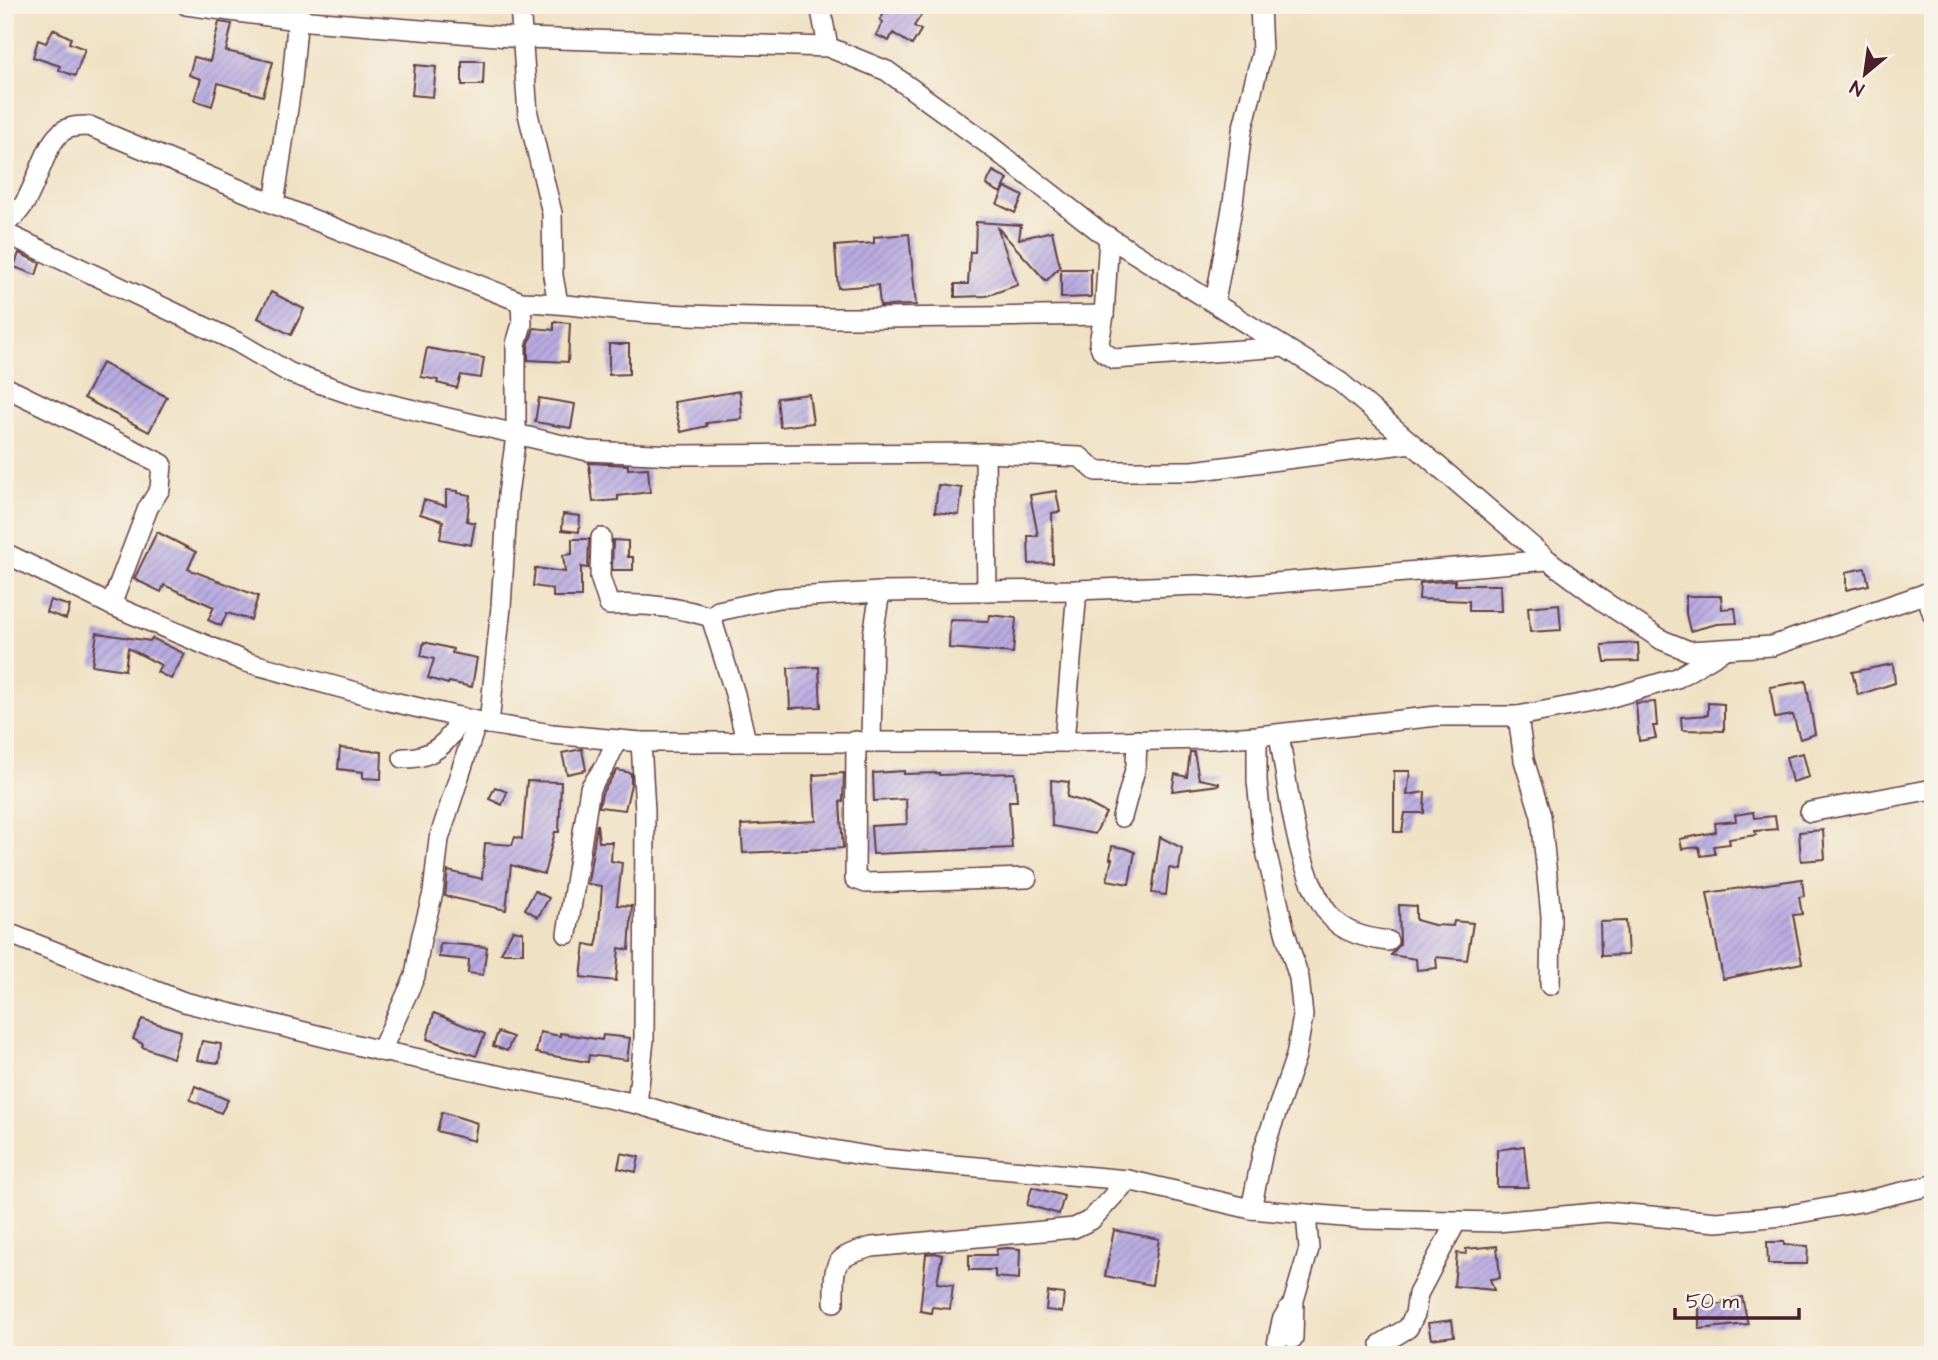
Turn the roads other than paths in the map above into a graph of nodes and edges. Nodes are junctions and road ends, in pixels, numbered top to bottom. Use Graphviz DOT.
graph roads {
  1 [pos="186,5"];
  2 [pos="520,5"];
  3 [pos="820,5"];
  4 [pos="1260,5"];
  5 [pos="298,12"];
  6 [pos="522,38"];
  7 [pos="828,47"];
  8 [pos="274,204"];
  9 [pos="5,222"];
  10 [pos="5,233"];
  11 [pos="1109,237"];
  12 [pos="521,302"];
  13 [pos="1215,302"];
  14 [pos="558,303"];
  15 [pos="1104,315"];
  16 [pos="1283,346"];
  17 [pos="5,387"];
  18 [pos="516,436"];
  19 [pos="1412,443"];
  20 [pos="985,453"];
  21 [pos="601,538"];
  22 [pos="5,553"];
  23 [pos="1548,560"];
  24 [pos="1077,590"];
  25 [pos="987,591"];
  26 [pos="880,592"];
  27 [pos="1929,592"];
  28 [pos="111,604"];
  29 [pos="1933,615"];
  30 [pos="711,617"];
  31 [pos="1726,649"];
  32 [pos="1518,716"];
  33 [pos="475,721"];
  34 [pos="1279,734"];
  35 [pos="1257,736"];
  36 [pos="617,740"];
  37 [pos="1137,740"];
  38 [pos="641,741"];
  39 [pos="746,741"];
  40 [pos="1064,741"];
  41 [pos="864,742"];
  42 [pos="403,758"];
  43 [pos="1933,789"];
  44 [pos="1810,812"];
  45 [pos="1122,817"];
  46 [pos="1027,878"];
  47 [pos="5,932"];
  48 [pos="567,934"];
  49 [pos="1388,941"];
  50 [pos="1550,985"];
  51 [pos="381,1051"];
  52 [pos="637,1104"];
  53 [pos="1128,1180"];
  54 [pos="1933,1185"];
  55 [pos="1251,1209"];
  56 [pos="1306,1214"];
  57 [pos="1456,1222"];
  58 [pos="1294,1300"];
  59 [pos="834,1302"];
  60 [pos="1293,1338"];
  61 [pos="1381,1344"];
  62 [pos="1275,1355"];
  1 -- 5 [label="street"];
  2 -- 6 [label="street"];
  3 -- 7 [label="street"];
  4 -- 13 [label="street"];
  5 -- 6 [label="street"];
  5 -- 8 [label="street"];
  6 -- 7 [label="street"];
  6 -- 14 [label="street"];
  7 -- 11 [label="street"];
  8 -- 9 [label="street"];
  8 -- 12 [label="street"];
  10 -- 18 [label="street"];
  11 -- 13 [label="street"];
  11 -- 15 [label="street"];
  12 -- 14 [label="street"];
  12 -- 18 [label="street"];
  13 -- 16 [label="street"];
  14 -- 15 [label="street"];
  15 -- 16 [label="street"];
  16 -- 19 [label="street"];
  17 -- 28 [label="street"];
  18 -- 20 [label="street"];
  18 -- 33 [label="street"];
  19 -- 20 [label="street"];
  19 -- 23 [label="street"];
  20 -- 25 [label="street"];
  21 -- 30 [label="street"];
  22 -- 28 [label="street"];
  23 -- 24 [label="street"];
  23 -- 31 [label="street"];
  24 -- 25 [label="street"];
  24 -- 40 [label="street"];
  25 -- 26 [label="street"];
  26 -- 30 [label="street"];
  26 -- 41 [label="street"];
  27 -- 29 [label="street"];
  27 -- 31 [label="street"];
  28 -- 33 [label="street"];
  30 -- 39 [label="street"];
  31 -- 32 [label="street"];
  32 -- 34 [label="street"];
  32 -- 50 [label="street"];
  33 -- 36 [label="street"];
  33 -- 42 [label="street"];
  33 -- 51 [label="street"];
  34 -- 35 [label="street"];
  34 -- 49 [label="street"];
  35 -- 37 [label="street"];
  35 -- 55 [label="street"];
  36 -- 38 [label="street"];
  36 -- 48 [label="street"];
  37 -- 40 [label="street"];
  37 -- 45 [label="street"];
  38 -- 39 [label="street"];
  38 -- 52 [label="street"];
  39 -- 41 [label="street"];
  40 -- 41 [label="street"];
  41 -- 46 [label="street"];
  43 -- 44 [label="street"];
  47 -- 51 [label="street"];
  51 -- 52 [label="street"];
  52 -- 53 [label="street"];
  53 -- 55 [label="street"];
  53 -- 59 [label="street"];
  54 -- 57 [label="street"];
  55 -- 56 [label="street"];
  56 -- 57 [label="street"];
  56 -- 58 [label="street"];
  57 -- 61 [label="street"];
  58 -- 60 [label="street"];
  58 -- 62 [label="street"];
}
